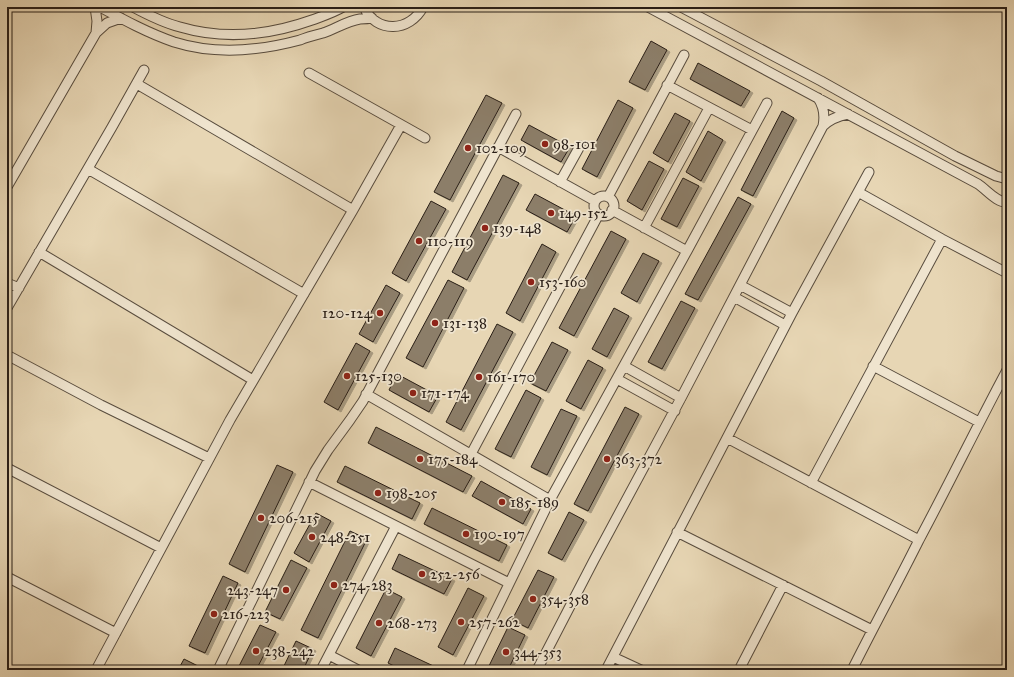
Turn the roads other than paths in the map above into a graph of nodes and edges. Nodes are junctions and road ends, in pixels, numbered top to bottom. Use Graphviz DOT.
graph roads {
  1 [pos="95,7"];
  2 [pos="100,7"];
  3 [pos="133,7"];
  4 [pos="343,7"];
  5 [pos="364,7"];
  6 [pos="423,7"];
  7 [pos="648,7"];
  8 [pos="681,7"];
  9 [pos="121,18"];
  10 [pos="372,18"];
  11 [pos="96,33"];
  12 [pos="684,55"];
  13 [pos="144,70"];
  14 [pos="309,73"];
  15 [pos="137,84"];
  16 [pos="668,85"];
  17 [pos="818,98"];
  18 [pos="767,103"];
  19 [pos="709,108"];
  20 [pos="516,114"];
  21 [pos="848,114"];
  22 [pos="401,125"];
  23 [pos="823,126"];
  24 [pos="752,130"];
  25 [pos="425,138"];
  26 [pos="580,146"];
  27 [pos="498,147"];
  28 [pos="88,169"];
  29 [pos="869,172"];
  30 [pos="1007,180"];
  31 [pos="560,182"];
  32 [pos="7,187"];
  33 [pos="858,192"];
  34 [pos="608,197"];
  35 [pos="595,201"];
  36 [pos="1007,202"];
  37 [pos="353,210"];
  38 [pos="612,210"];
  39 [pos="599,214"];
  40 [pos="644,228"];
  41 [pos="942,239"];
  42 [pos="687,251"];
  43 [pos="39,252"];
  44 [pos="1007,273"];
  45 [pos="7,283"];
  46 [pos="740,285"];
  47 [pos="19,288"];
  48 [pos="304,294"];
  49 [pos="734,297"];
  50 [pos="8,304"];
  51 [pos="792,313"];
  52 [pos="785,325"];
  53 [pos="7,355"];
  54 [pos="624,366"];
  55 [pos="873,366"];
  56 [pos="1007,370"];
  57 [pos="617,379"];
  58 [pos="253,380"];
  59 [pos="366,394"];
  60 [pos="681,398"];
  61 [pos="675,411"];
  62 [pos="979,422"];
  63 [pos="727,438"];
  64 [pos="471,454"];
  65 [pos="209,458"];
  66 [pos="7,468"];
  67 [pos="309,482"];
  68 [pos="811,483"];
  69 [pos="550,500"];
  70 [pos="396,526"];
  71 [pos="678,532"];
  72 [pos="919,540"];
  73 [pos="161,548"];
  74 [pos="7,577"];
  75 [pos="509,583"];
  76 [pos="782,585"];
  77 [pos="872,630"];
  78 [pos="116,633"];
  79 [pos="329,655"];
  80 [pos="613,657"];
  81 [pos="96,670"];
  82 [pos="218,670"];
  83 [pos="321,670"];
  84 [pos="358,670"];
  85 [pos="467,670"];
  86 [pos="537,670"];
  87 [pos="606,670"];
  88 [pos="641,670"];
  89 [pos="739,670"];
  90 [pos="852,670"];
  1 -- 11 [label="street"];
  2 -- 9 [label="street"];
  3 -- 4 [label="street"];
  5 -- 10 [label="street"];
  6 -- 10 [label="street"];
  7 -- 17 [label="street"];
  8 -- 30 [label="street"];
  9 -- 10 [label="street"];
  9 -- 11 [label="street"];
  11 -- 32 [label="street"];
  12 -- 16 [label="street"];
  13 -- 15 [label="street"];
  14 -- 22 [label="street"];
  15 -- 28 [label="street"];
  15 -- 37 [label="street"];
  16 -- 19 [label="street"];
  16 -- 34 [label="street"];
  17 -- 21 [label="street"];
  17 -- 23 [label="street"];
  18 -- 24 [label="street"];
  19 -- 24 [label="street"];
  19 -- 40 [label="street"];
  20 -- 27 [label="street"];
  21 -- 23 [label="street"];
  21 -- 36 [label="street"];
  22 -- 25 [label="street"];
  22 -- 37 [label="street"];
  23 -- 46 [label="street"];
  24 -- 42 [label="street"];
  26 -- 31 [label="street"];
  27 -- 31 [label="street"];
  27 -- 59 [label="street"];
  28 -- 43 [label="street"];
  28 -- 48 [label="street"];
  29 -- 33 [label="street"];
  31 -- 35 [label="street"];
  33 -- 41 [label="street"];
  33 -- 51 [label="street"];
  34 -- 35 [label="street"];
  34 -- 38 [label="street"];
  35 -- 39 [label="street"];
  37 -- 48 [label="street"];
  38 -- 39 [label="street"];
  38 -- 40 [label="street"];
  39 -- 64 [label="street"];
  40 -- 42 [label="street"];
  41 -- 44 [label="street"];
  41 -- 55 [label="street"];
  42 -- 54 [label="street"];
  43 -- 47 [label="street"];
  43 -- 58 [label="street"];
  45 -- 47 [label="street"];
  46 -- 49 [label="street"];
  46 -- 51 [label="street"];
  47 -- 50 [label="street"];
  48 -- 58 [label="street"];
  49 -- 52 [label="street"];
  49 -- 60 [label="street"];
  51 -- 52 [label="street"];
  52 -- 63 [label="street"];
  53 -- 65 [label="street"];
  54 -- 57 [label="street"];
  54 -- 60 [label="street"];
  55 -- 62 [label="street"];
  55 -- 68 [label="street"];
  56 -- 62 [label="street"];
  57 -- 61 [label="street"];
  57 -- 69 [label="street"];
  58 -- 65 [label="street"];
  59 -- 64 [label="street"];
  59 -- 67 [label="street"];
  60 -- 61 [label="street"];
  61 -- 86 [label="street"];
  62 -- 72 [label="street"];
  63 -- 68 [label="street"];
  63 -- 71 [label="street"];
  64 -- 69 [label="street"];
  65 -- 73 [label="street"];
  66 -- 73 [label="street"];
  67 -- 70 [label="street"];
  67 -- 82 [label="street"];
  68 -- 72 [label="street"];
  69 -- 75 [label="street"];
  70 -- 75 [label="street"];
  70 -- 79 [label="street"];
  71 -- 76 [label="street"];
  71 -- 80 [label="street"];
  72 -- 77 [label="street"];
  73 -- 78 [label="street"];
  74 -- 78 [label="street"];
  75 -- 85 [label="street"];
  76 -- 77 [label="street"];
  76 -- 89 [label="street"];
  77 -- 90 [label="street"];
  78 -- 81 [label="street"];
  79 -- 83 [label="street"];
  79 -- 84 [label="street"];
  80 -- 87 [label="street"];
  80 -- 88 [label="street"];
}
